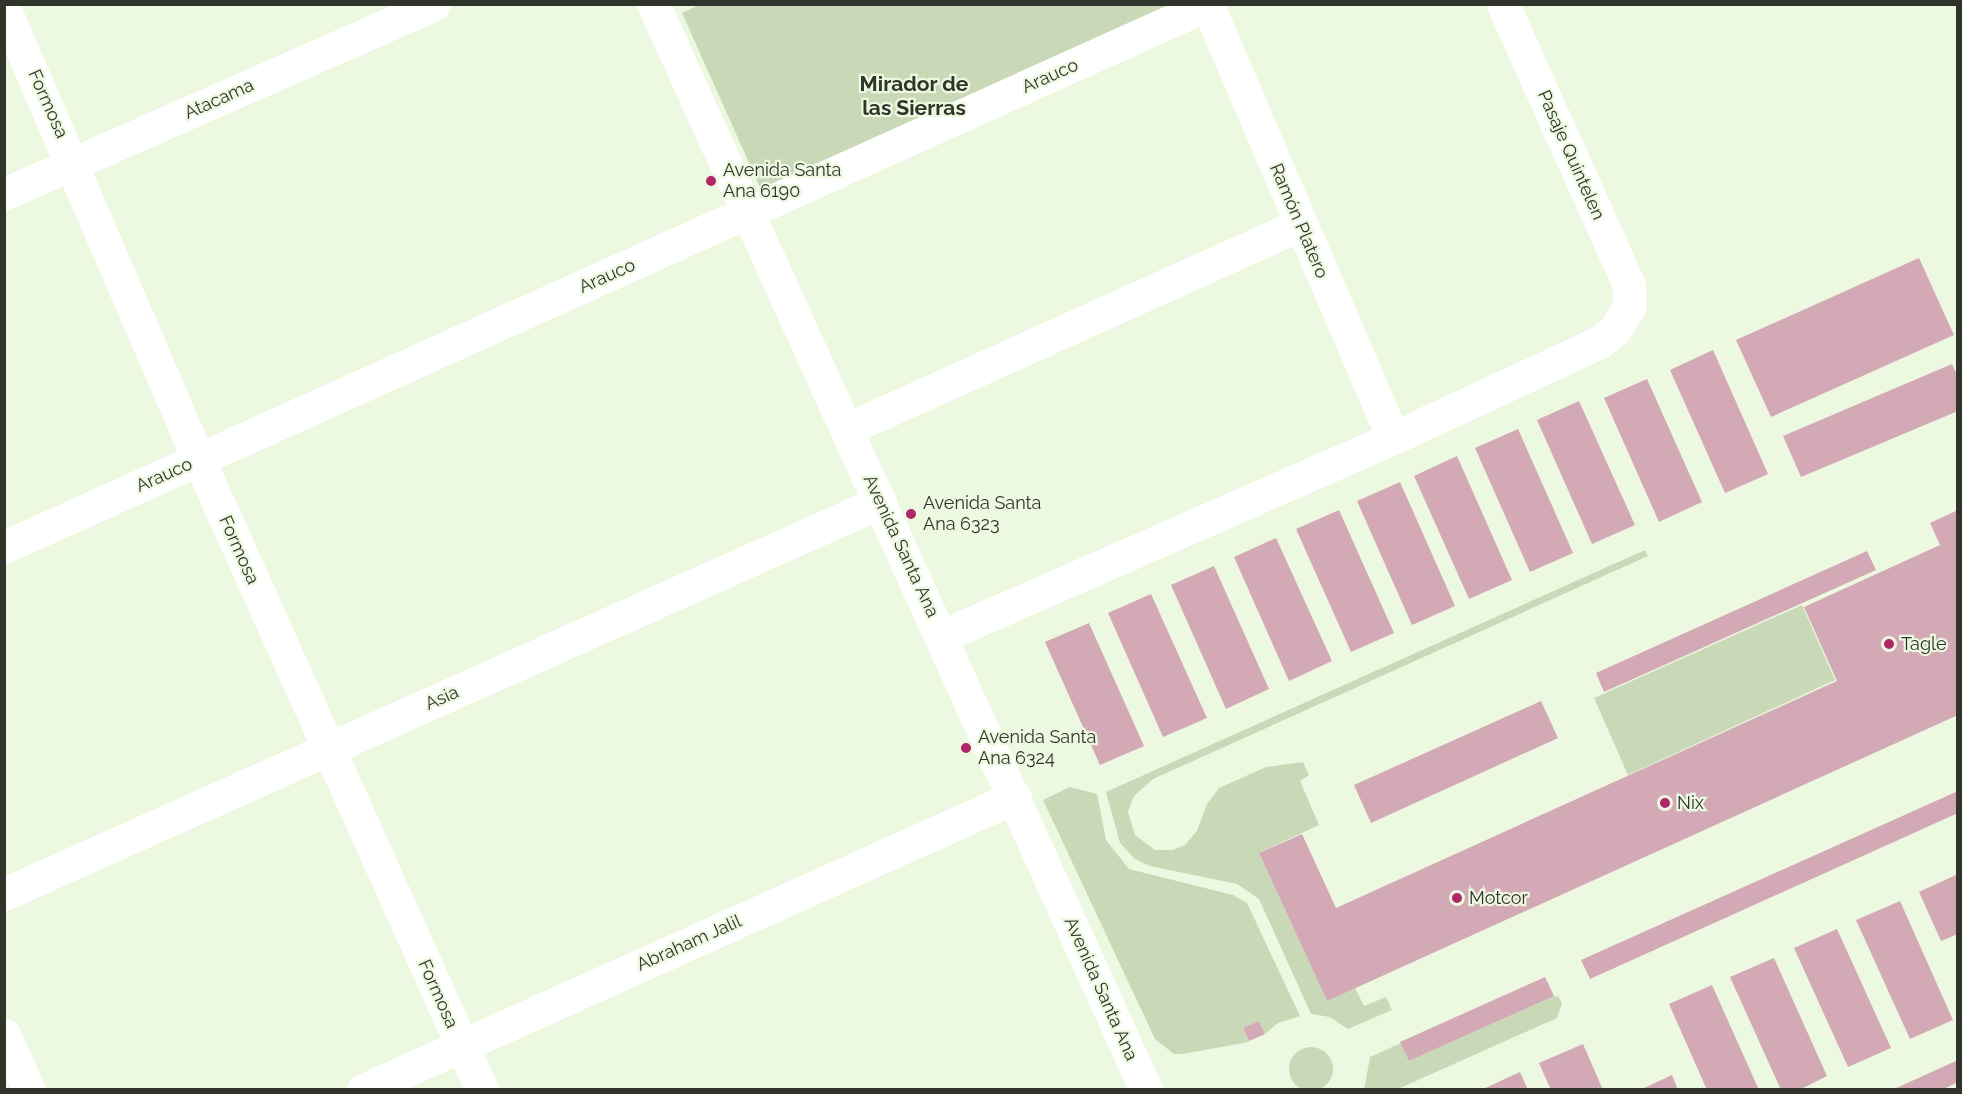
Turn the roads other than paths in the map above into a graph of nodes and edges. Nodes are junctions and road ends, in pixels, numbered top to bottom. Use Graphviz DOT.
graph roads {
  1 [pos="434,4"];
  2 [pos="1503,4"];
  3 [pos="1208,5"];
  4 [pos="662,7"];
  5 [pos="4,8"];
  6 [pos="74,163"];
  7 [pos="4,194"];
  8 [pos="750,212"];
  9 [pos="1300,224"];
  10 [pos="847,429"];
  11 [pos="1392,438"];
  12 [pos="199,460"];
  13 [pos="880,502"];
  14 [pos="4,547"];
  15 [pos="942,636"];
  16 [pos="328,748"];
  17 [pos="1015,797"];
  18 [pos="4,894"];
  19 [pos="4,1035"];
  20 [pos="462,1045"];
  21 [pos="29,1089"];
  22 [pos="363,1089"];
  23 [pos="482,1089"];
  24 [pos="1146,1089"];
  1 -- 6 [label="street, Atacama"];
  2 -- 11 [label="street, Pasaje Quintelen"];
  3 -- 8 [label="street, Arauco"];
  3 -- 9 [label="street, Ramón Platero"];
  4 -- 8 [label="street, Avenida Santa Ana"];
  5 -- 6 [label="street, Formosa"];
  6 -- 7 [label="street, Atacama"];
  6 -- 12 [label="street, Formosa"];
  8 -- 10 [label="street, Avenida Santa Ana"];
  8 -- 12 [label="street, Arauco"];
  9 -- 10 [label="street"];
  9 -- 11 [label="street, Ramón Platero"];
  10 -- 13 [label="street, Avenida Santa Ana"];
  11 -- 15 [label="street"];
  12 -- 14 [label="street, Arauco"];
  12 -- 16 [label="street, Formosa"];
  13 -- 15 [label="street, Avenida Santa Ana"];
  13 -- 16 [label="street, Asia"];
  15 -- 17 [label="street, Avenida Santa Ana"];
  16 -- 18 [label="street, Asia"];
  16 -- 20 [label="street, Formosa"];
  17 -- 20 [label="street, Abraham Jalil"];
  17 -- 24 [label="street, Avenida Santa Ana"];
  19 -- 21 [label="street"];
  20 -- 22 [label="street, Abraham Jalil"];
  20 -- 23 [label="street, Formosa"];
}
